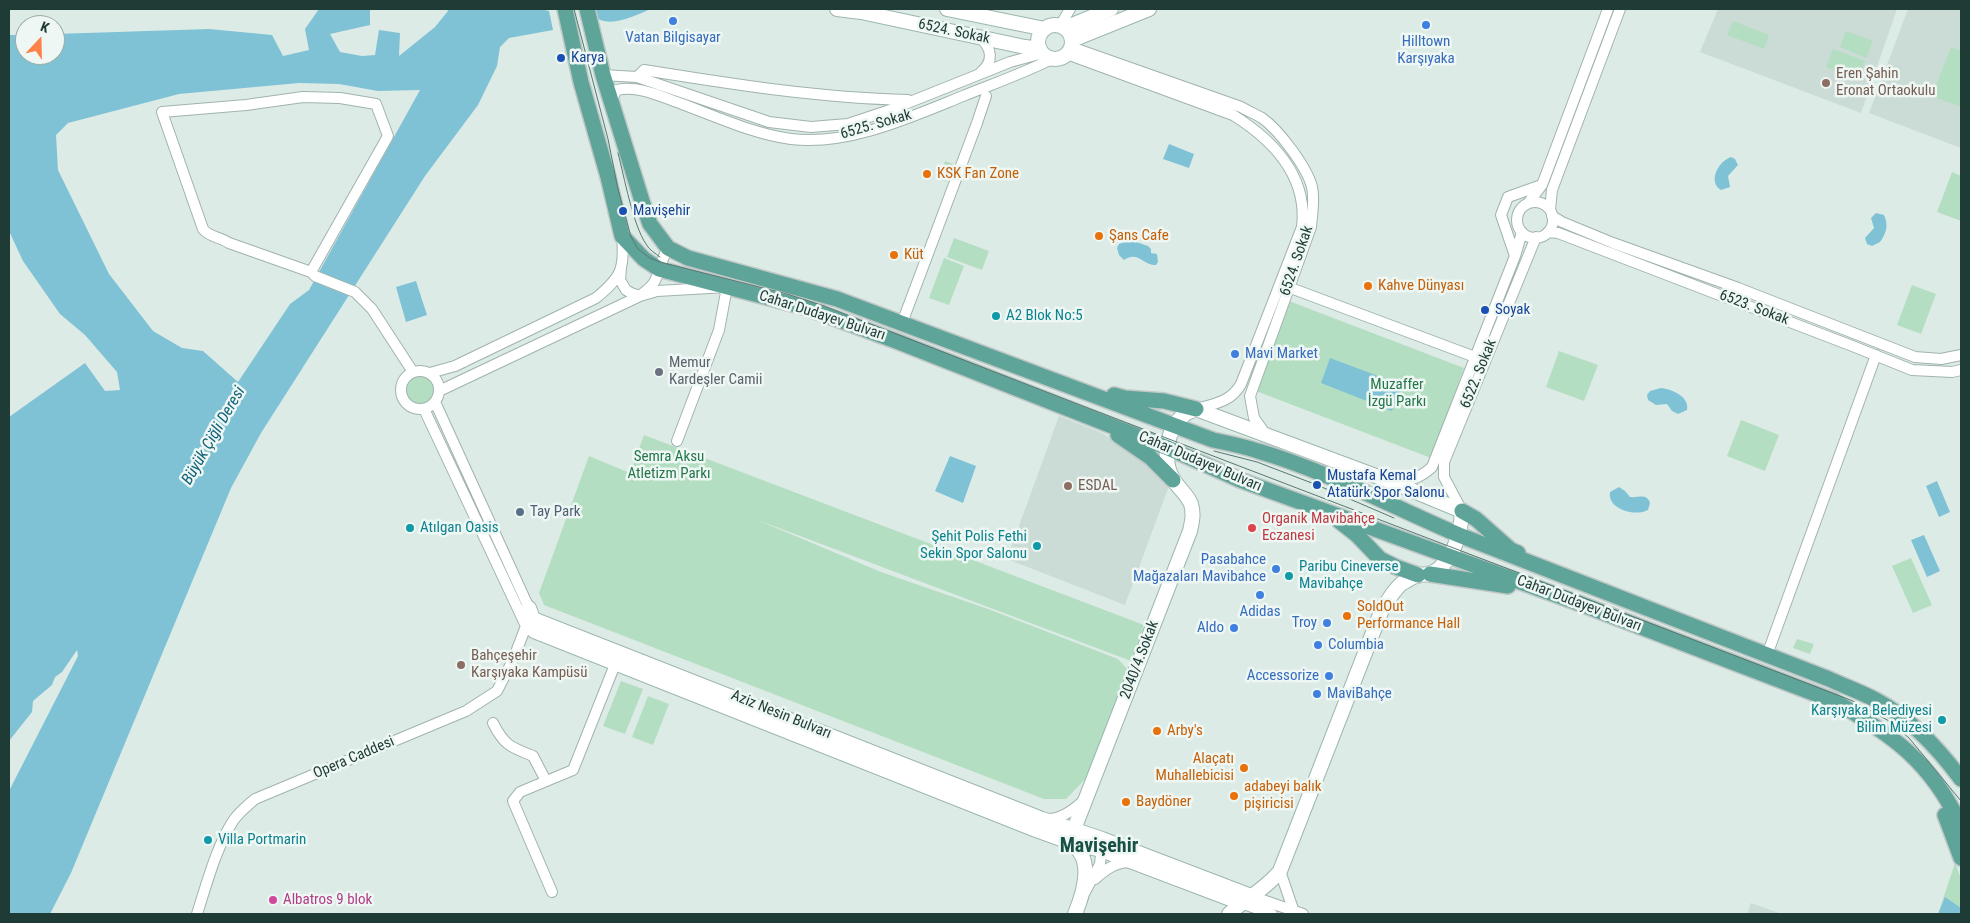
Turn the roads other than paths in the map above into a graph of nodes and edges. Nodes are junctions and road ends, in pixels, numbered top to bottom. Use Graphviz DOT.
graph roads {
  1 [pos="565,9"];
  2 [pos="587,9"];
  3 [pos="837,9"];
  4 [pos="947,9"];
  5 [pos="1070,9"];
  6 [pos="1111,9"];
  7 [pos="1149,9"];
  8 [pos="1608,9"];
  9 [pos="1620,9"];
  10 [pos="862,10"];
  11 [pos="1045,29"];
  12 [pos="980,38"];
  13 [pos="1059,44"];
  14 [pos="603,75"];
  15 [pos="636,77"];
  16 [pos="973,77"];
  17 [pos="986,96"];
  18 [pos="612,100"];
  19 [pos="914,100"];
  20 [pos="1542,185"];
  21 [pos="1529,202"];
  22 [pos="1551,213"];
  23 [pos="1522,232"];
  24 [pos="1548,232"];
  25 [pos="622,236"];
  26 [pos="1536,238"];
  27 [pos="668,248"];
  28 [pos="1515,256"];
  29 [pos="621,268"];
  30 [pos="659,269"];
  31 [pos="313,274"];
  32 [pos="727,288"];
  33 [pos="1288,288"];
  34 [pos="640,296"];
  35 [pos="902,323"];
  36 [pos="1876,355"];
  37 [pos="1961,355"];
  38 [pos="1475,357"];
  39 [pos="1961,370"];
  40 [pos="413,372"];
  41 [pos="430,373"];
  42 [pos="1057,381"];
  43 [pos="439,391"];
  44 [pos="435,402"];
  45 [pos="424,409"];
  46 [pos="1196,409"];
  47 [pos="1075,411"];
  48 [pos="1175,425"];
  49 [pos="1266,435"];
  50 [pos="677,441"];
  51 [pos="1168,448"];
  52 [pos="1173,480"];
  53 [pos="1392,482"];
  54 [pos="1462,511"];
  55 [pos="1334,514"];
  56 [pos="1459,536"];
  57 [pos="1449,556"];
  58 [pos="1424,574"];
  59 [pos="1584,586"];
  60 [pos="1578,603"];
  61 [pos="531,621"];
  62 [pos="1767,656"];
  63 [pos="616,662"];
  64 [pos="493,723"];
  65 [pos="1924,768"];
  66 [pos="1961,778"];
  67 [pos="546,781"];
  68 [pos="1086,798"];
  69 [pos="1042,819"];
  70 [pos="1961,826"];
  71 [pos="1072,836"];
  72 [pos="1102,844"];
  73 [pos="1961,858"];
  74 [pos="1132,862"];
  75 [pos="1280,872"];
  76 [pos="1091,883"];
  77 [pos="552,892"];
  78 [pos="1082,897"];
  79 [pos="1246,899"];
  80 [pos="1293,909"];
  81 [pos="197,914"];
  82 [pos="1076,914"];
  83 [pos="1229,914"];
  84 [pos="1272,914"];
  85 [pos="1303,914"];
  1 -- 25 [label="main road"];
  2 -- 14 [label="main road, Cahar Dudayev Bulvarı"];
  3 -- 10 [label="street, 6524. Sokak"];
  4 -- 11 [label="street, 6524. Sokak"];
  5 -- 13 [label="street"];
  6 -- 13 [label="street, 6525. Sokak"];
  7 -- 13 [label="street, 6525. Sokak"];
  8 -- 20 [label="street"];
  9 -- 22 [label="street"];
  10 -- 12 [label="street, 6524. Sokak"];
  11 -- 13 [label="street"];
  11 -- 13 [label="street"];
  12 -- 13 [label="street, 6524. Sokak"];
  12 -- 16 [label="street"];
  13 -- 16 [label="street, 6525. Sokak"];
  13 -- 18 [label="street, 6525. Sokak"];
  13 -- 33 [label="street, 6524. Sokak"];
  13 -- 46 [label="street, 6524. Sokak"];
  14 -- 15 [label="street, 6525. Sokak"];
  14 -- 18 [label="main road, Cahar Dudayev Bulvarı"];
  15 -- 19 [label="street"];
  15 -- 19 [label="street, 6525. Sokak"];
  16 -- 19 [label="street, 6525. Sokak"];
  17 -- 35 [label="street"];
  18 -- 27 [label="main road, Cahar Dudayev Bulvarı"];
  20 -- 21 [label="street"];
  20 -- 28 [label="street"];
  21 -- 22 [label="street"];
  21 -- 23 [label="street"];
  22 -- 24 [label="street"];
  22 -- 37 [label="street, 6523. Sokak"];
  23 -- 26 [label="street"];
  23 -- 28 [label="street, 6522. Sokak"];
  24 -- 26 [label="street"];
  24 -- 36 [label="street, 6523. Sokak"];
  25 -- 29 [label="street"];
  25 -- 30 [label="main road, Cahar Dudayev Bulvarı"];
  26 -- 54 [label="street, 6522. Sokak"];
  27 -- 30 [label="street"];
  27 -- 35 [label="main road, Cahar Dudayev Bulvarı"];
  28 -- 38 [label="street, 6522. Sokak"];
  29 -- 34 [label="street"];
  29 -- 41 [label="street"];
  30 -- 32 [label="main road, Cahar Dudayev Bulvarı"];
  30 -- 34 [label="street"];
  31 -- 31 [label="street"];
  31 -- 40 [label="street"];
  32 -- 34 [label="street"];
  32 -- 47 [label="main road, Cahar Dudayev Bulvarı"];
  32 -- 50 [label="street"];
  33 -- 38 [label="street"];
  33 -- 49 [label="street, 6524. Sokak"];
  34 -- 43 [label="street"];
  35 -- 42 [label="main road, Cahar Dudayev Bulvarı"];
  36 -- 39 [label="street, 6523. Sokak"];
  36 -- 62 [label="street"];
  38 -- 53 [label="street, 6522. Sokak"];
  40 -- 41 [label="street"];
  40 -- 45 [label="street"];
  41 -- 43 [label="street"];
  42 -- 46 [label="main road"];
  42 -- 48 [label="main road, Cahar Dudayev Bulvarı"];
  43 -- 44 [label="street"];
  44 -- 45 [label="street"];
  44 -- 61 [label="street"];
  45 -- 61 [label="street"];
  46 -- 48 [label="street"];
  46 -- 49 [label="street"];
  47 -- 51 [label="main road, Cahar Dudayev Bulvarı"];
  47 -- 52 [label="main road"];
  48 -- 51 [label="street"];
  48 -- 56 [label="main road, Cahar Dudayev Bulvarı"];
  49 -- 53 [label="street"];
  51 -- 52 [label="street"];
  51 -- 55 [label="main road, Cahar Dudayev Bulvarı"];
  52 -- 68 [label="street, 2040/4.Sokak"];
  53 -- 54 [label="street"];
  54 -- 56 [label="street"];
  54 -- 59 [label="main road"];
  55 -- 57 [label="main road, Cahar Dudayev Bulvarı"];
  55 -- 58 [label="main road"];
  56 -- 57 [label="street"];
  56 -- 59 [label="main road, Cahar Dudayev Bulvarı"];
  57 -- 58 [label="street"];
  57 -- 60 [label="main road, Cahar Dudayev Bulvarı"];
  58 -- 60 [label="main road"];
  58 -- 75 [label="street"];
  59 -- 62 [label="main road, Cahar Dudayev Bulvarı"];
  60 -- 65 [label="main road, Cahar Dudayev Bulvarı"];
  61 -- 63 [label="street, Aziz Nesin Bulvarı"];
  61 -- 69 [label="street, Aziz Nesin Bulvarı"];
  61 -- 81 [label="street, Opera Caddesi"];
  62 -- 66 [label="main road, Cahar Dudayev Bulvarı"];
  63 -- 67 [label="street"];
  63 -- 71 [label="street, Aziz Nesin Bulvarı"];
  64 -- 67 [label="street"];
  65 -- 70 [label="main road, Cahar Dudayev Bulvarı"];
  65 -- 73 [label="main road"];
  67 -- 77 [label="street"];
  68 -- 69 [label="street"];
  68 -- 71 [label="street, 2040/4.Sokak"];
  69 -- 71 [label="street, Aziz Nesin Bulvarı"];
  71 -- 72 [label="street, Aziz Nesin Bulvarı"];
  71 -- 78 [label="street"];
  72 -- 74 [label="street, Aziz Nesin Bulvarı"];
  72 -- 76 [label="street"];
  72 -- 79 [label="street, Aziz Nesin Bulvarı"];
  74 -- 76 [label="street"];
  74 -- 79 [label="street, Aziz Nesin Bulvarı"];
  75 -- 79 [label="street"];
  75 -- 80 [label="street"];
  76 -- 78 [label="street"];
  78 -- 82 [label="street"];
  79 -- 80 [label="street"];
  79 -- 83 [label="street"];
  79 -- 84 [label="street, Aziz Nesin Bulvarı"];
  80 -- 85 [label="street"];
}
